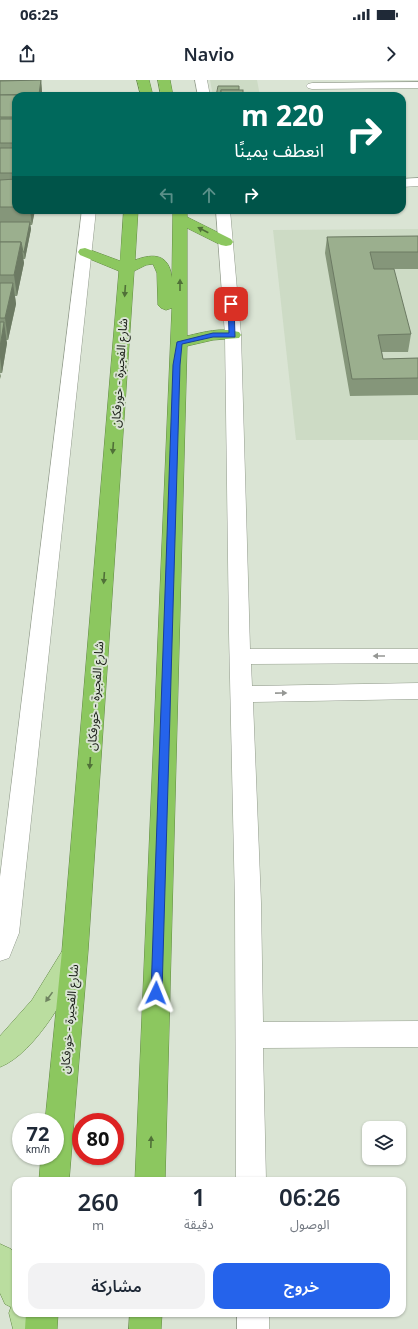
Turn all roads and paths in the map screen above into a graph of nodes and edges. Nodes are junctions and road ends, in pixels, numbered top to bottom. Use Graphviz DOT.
graph roads {
  1 [pos="143,80"];
  2 [pos="164,80"];
  3 [pos="201,80"];
  4 [pos="312,86"];
  5 [pos="418,86"];
  6 [pos="145,92"];
  7 [pos="166,92"];
  8 [pos="203,92"];
  9 [pos="406,182"];
  10 [pos="418,182"];
  11 [pos="89,214"];
  12 [pos="132,214"];
  13 [pos="180,214"];
  14 [pos="223,214"];
  15 [pos="226,242"];
  16 [pos="85,252"];
  17 [pos="127,269"];
  18 [pos="233,335"];
  19 [pos="179,343"];
  20 [pos="177,365"];
  21 [pos="418,656"];
  22 [pos="241,657"];
  23 [pos="418,691"];
  24 [pos="242,694"];
  25 [pos="0,950"];
  26 [pos="75,951"];
  27 [pos="418,1034"];
  28 [pos="249,1035"];
  29 [pos="0,1054"];
  30 [pos="54,1177"];
  31 [pos="150,1177"];
  32 [pos="251,1177"];
  33 [pos="0,1260"];
  34 [pos="12,1283"];
  35 [pos="25,1317"];
  36 [pos="42,1317"];
  37 [pos="146,1317"];
  38 [pos="253,1317"];
  39 [pos="29,1329"];
  40 [pos="41,1329"];
  41 [pos="145,1329"];
  42 [pos="253,1329"];
  1 -- 6 [label="highway"];
  2 -- 7 [label="highway"];
  3 -- 8 [label="street"];
  4 -- 5 [label="street"];
  9 -- 10 [label="street"];
  11 -- 16 [label="street"];
  12 -- 17 [label="highway, شارع الفجيرة - خورفكان"];
  15 -- 13 [label="highway, one-way"];
  19 -- 13 [label="highway, one-way"];
  14 -- 15 [label="street"];
  15 -- 18 [label="street"];
  16 -- 17 [label="highway"];
  16 -- 25 [label="street"];
  17 -- 20 [label="highway"];
  17 -- 26 [label="highway, شارع الفجيرة - خورفكان, one-way"];
  18 -- 19 [label="highway"];
  18 -- 22 [label="street"];
  19 -- 20 [label="highway"];
  31 -- 20 [label="highway, one-way"];
  21 -- 22 [label="street, one-way"];
  22 -- 24 [label="street"];
  24 -- 23 [label="street, one-way"];
  24 -- 28 [label="street"];
  26 -- 29 [label="main road, one-way"];
  26 -- 30 [label="highway, شارع الفجيرة - خورفكان"];
  27 -- 28 [label="street"];
  28 -- 32 [label="street"];
  33 -- 34 [label="main road"];
  35 -- 39 [label="main road"];
  36 -- 40 [label="highway"];
  37 -- 41 [label="highway"];
  38 -- 42 [label="street"];
}
